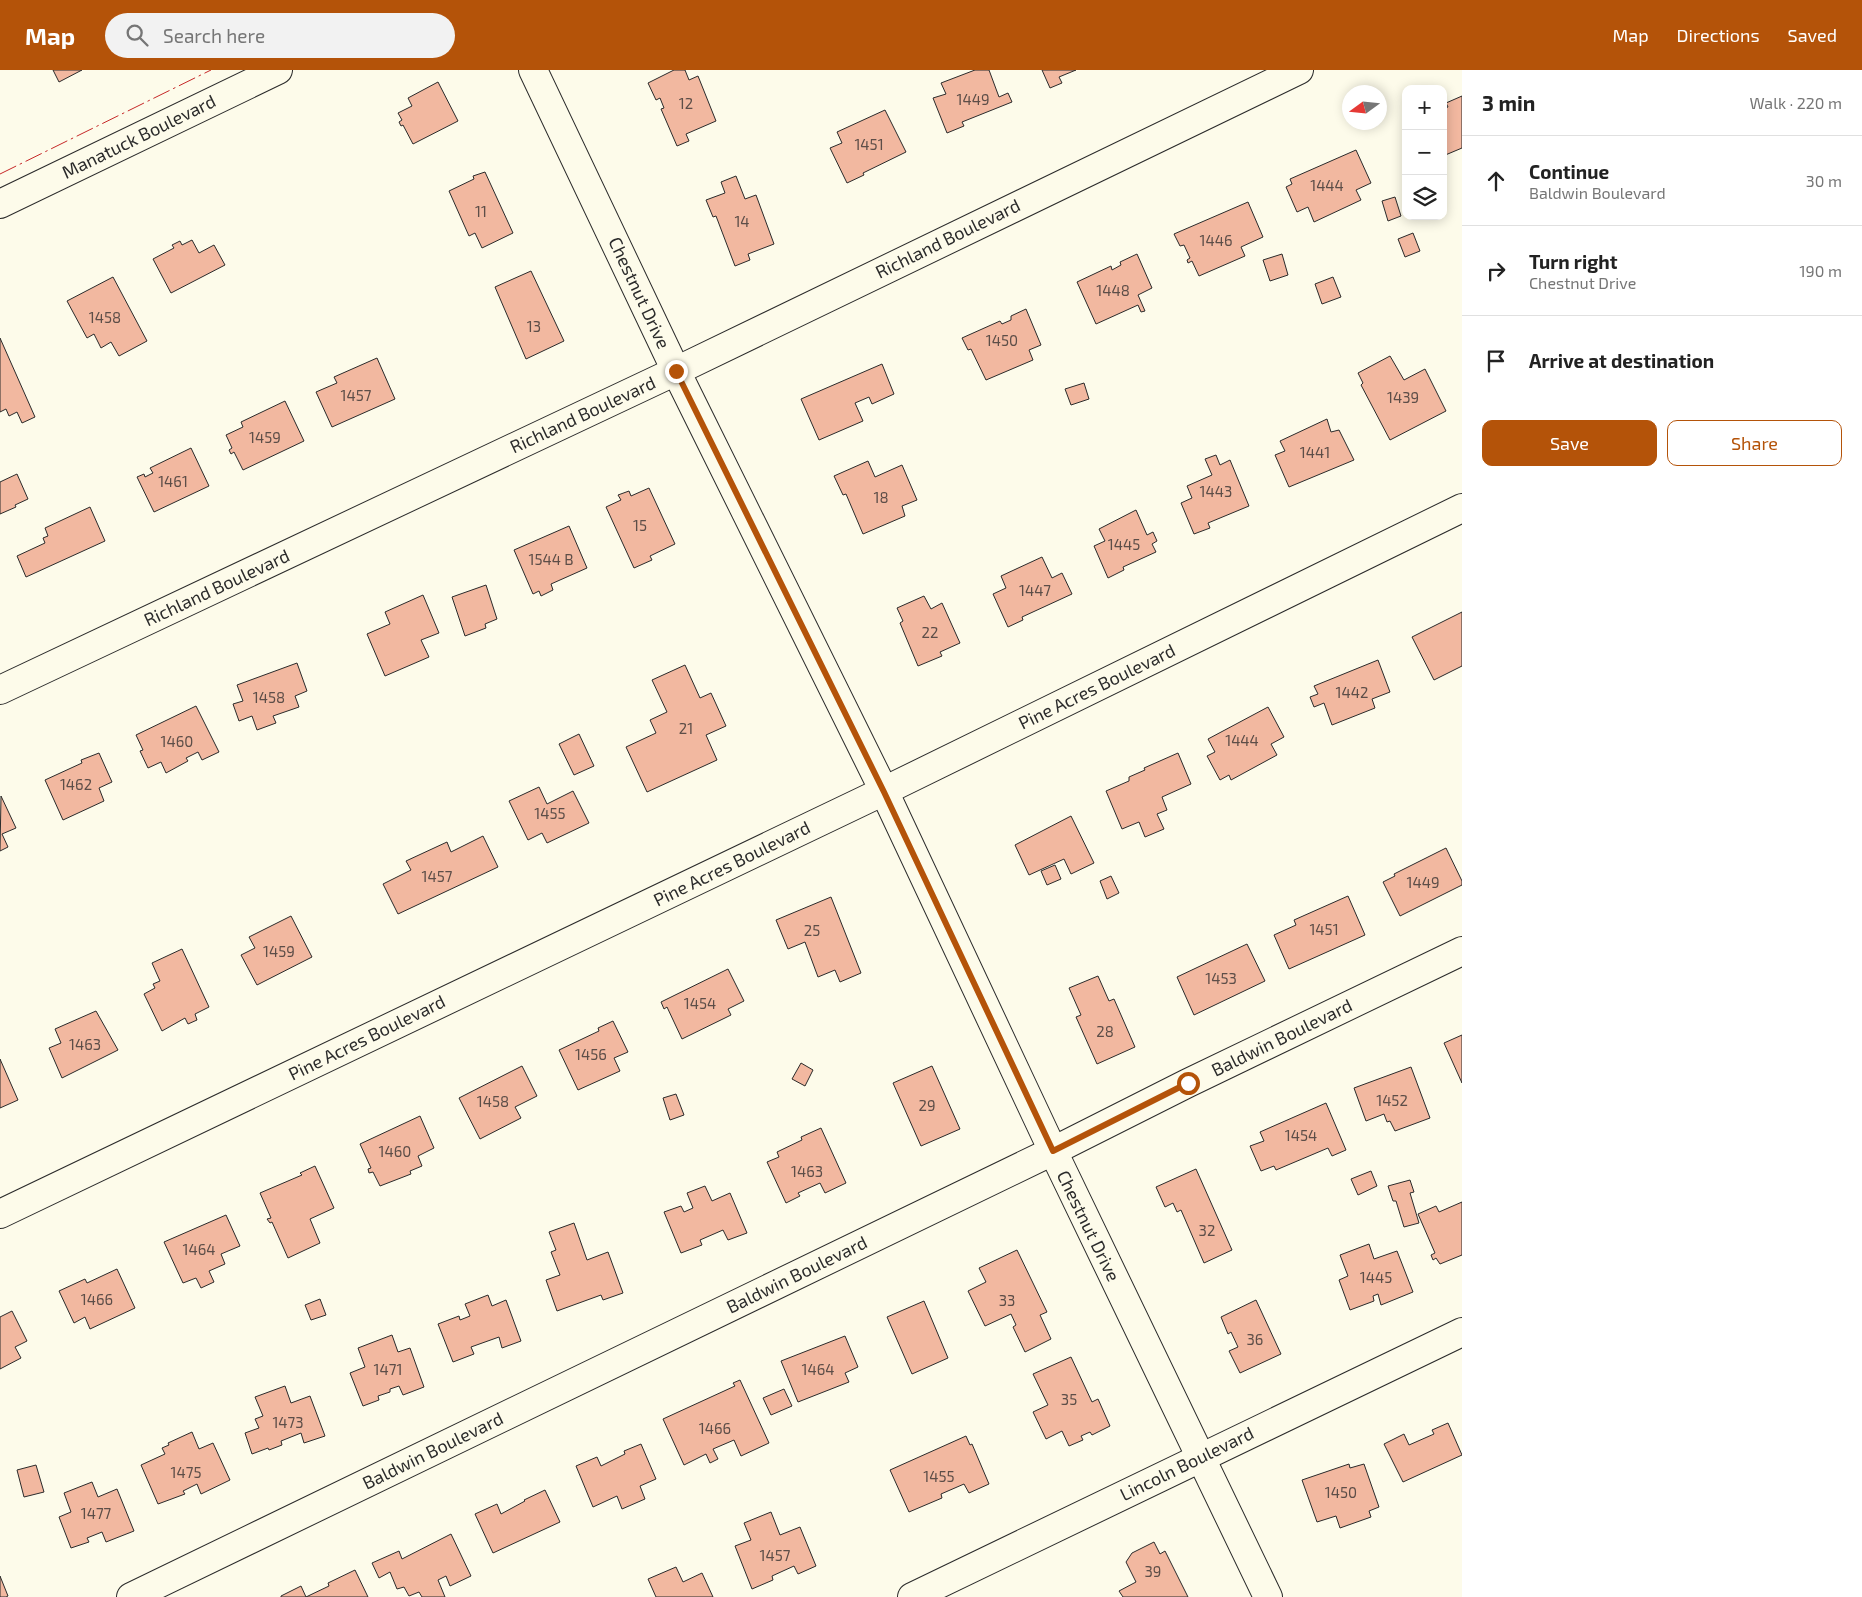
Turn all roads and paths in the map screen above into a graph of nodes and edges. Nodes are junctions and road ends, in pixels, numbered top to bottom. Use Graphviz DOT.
graph roads {
  1 [pos="278,70"];
  2 [pos="533,70"];
  3 [pos="1298,70"];
  4 [pos="0,204"];
  5 [pos="676,371"];
  6 [pos="1462,508"];
  7 [pos="0,690"];
  8 [pos="884,792"];
  9 [pos="1462,951"];
  10 [pos="1053,1151"];
  11 [pos="0,1214"];
  12 [pos="1462,1332"];
  13 [pos="1200,1458"];
  14 [pos="131,1597"];
  15 [pos="912,1597"];
  16 [pos="1268,1597"];
  1 -- 4 [label="street, Manatuck Boulevard"];
  2 -- 5 [label="street, Chestnut Drive"];
  3 -- 5 [label="street, Richland Boulevard"];
  5 -- 7 [label="street, Richland Boulevard"];
  5 -- 8 [label="street, Chestnut Drive"];
  6 -- 8 [label="street, Pine Acres Boulevard"];
  8 -- 10 [label="street, Chestnut Drive"];
  8 -- 11 [label="street, Pine Acres Boulevard"];
  9 -- 10 [label="street, Baldwin Boulevard"];
  10 -- 13 [label="street, Chestnut Drive"];
  10 -- 14 [label="street, Baldwin Boulevard"];
  12 -- 13 [label="street, Lincoln Boulevard"];
  13 -- 15 [label="street, Lincoln Boulevard"];
  13 -- 16 [label="street, Chestnut Drive"];
}
